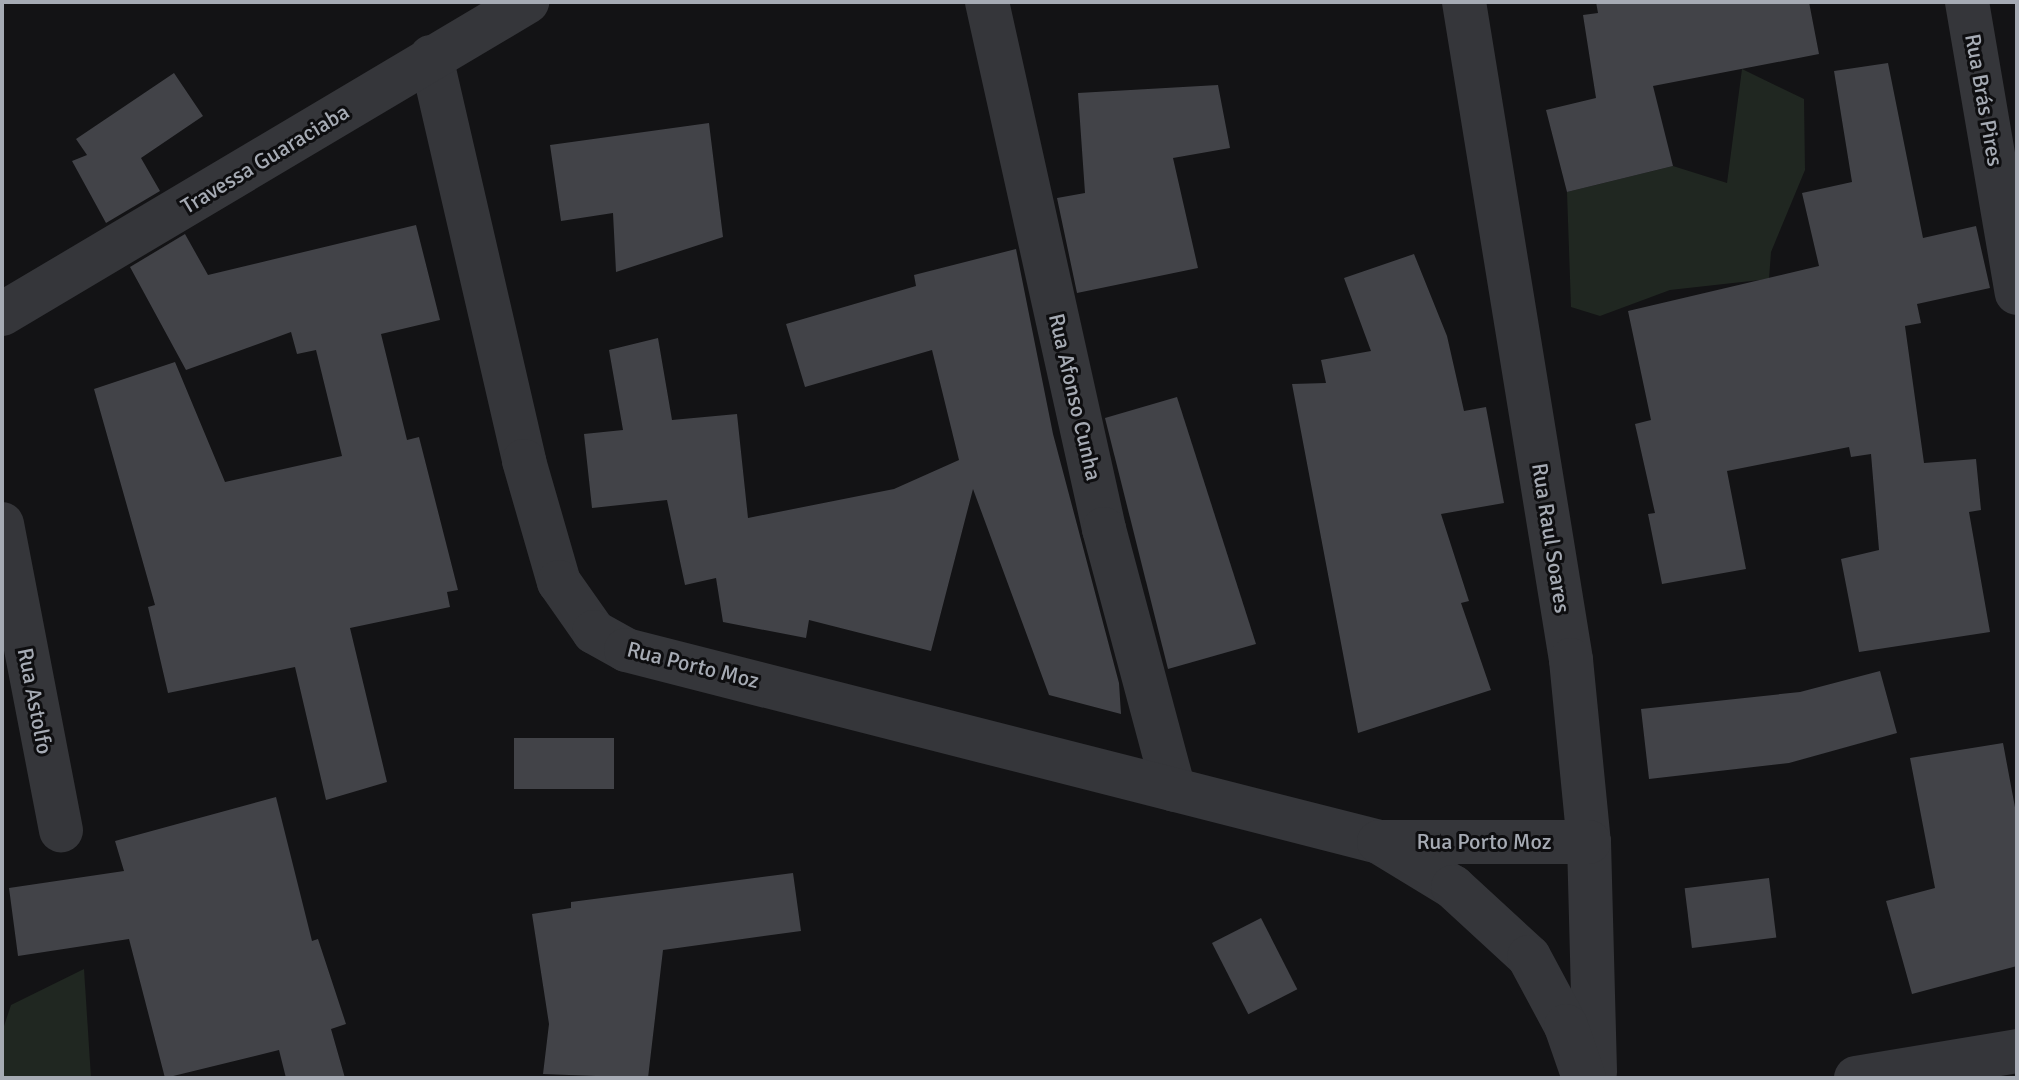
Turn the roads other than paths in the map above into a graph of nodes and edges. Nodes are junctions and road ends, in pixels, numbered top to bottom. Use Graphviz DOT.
graph roads {
  1 [pos="527,2"];
  2 [pos="987,2"];
  3 [pos="1464,2"];
  4 [pos="1967,2"];
  5 [pos="431,57"];
  6 [pos="2017,293"];
  7 [pos="2,314"];
  8 [pos="2,524"];
  9 [pos="1174,790"];
  10 [pos="61,830"];
  11 [pos="1379,842"];
  12 [pos="1589,842"];
  13 [pos="2017,1051"];
  14 [pos="1584,1078"];
  15 [pos="1595,1078"];
  16 [pos="1856,1078"];
  1 -- 5 [label="street, Travessa Guaraciaba"];
  2 -- 9 [label="street, Rua Afonso Cunha"];
  3 -- 12 [label="street, Rua Raul Soares"];
  4 -- 6 [label="street, Rua Brás Pires"];
  5 -- 7 [label="street, Travessa Guaraciaba"];
  5 -- 9 [label="street, Rua Porto Moz"];
  8 -- 10 [label="street, Rua Astolfo"];
  9 -- 11 [label="street, Rua Porto Moz"];
  11 -- 12 [label="street, Rua Porto Moz"];
  11 -- 14 [label="street, Rua Porto Moz"];
  12 -- 15 [label="street, Rua Raul Soares"];
  13 -- 16 [label="street"];
}
